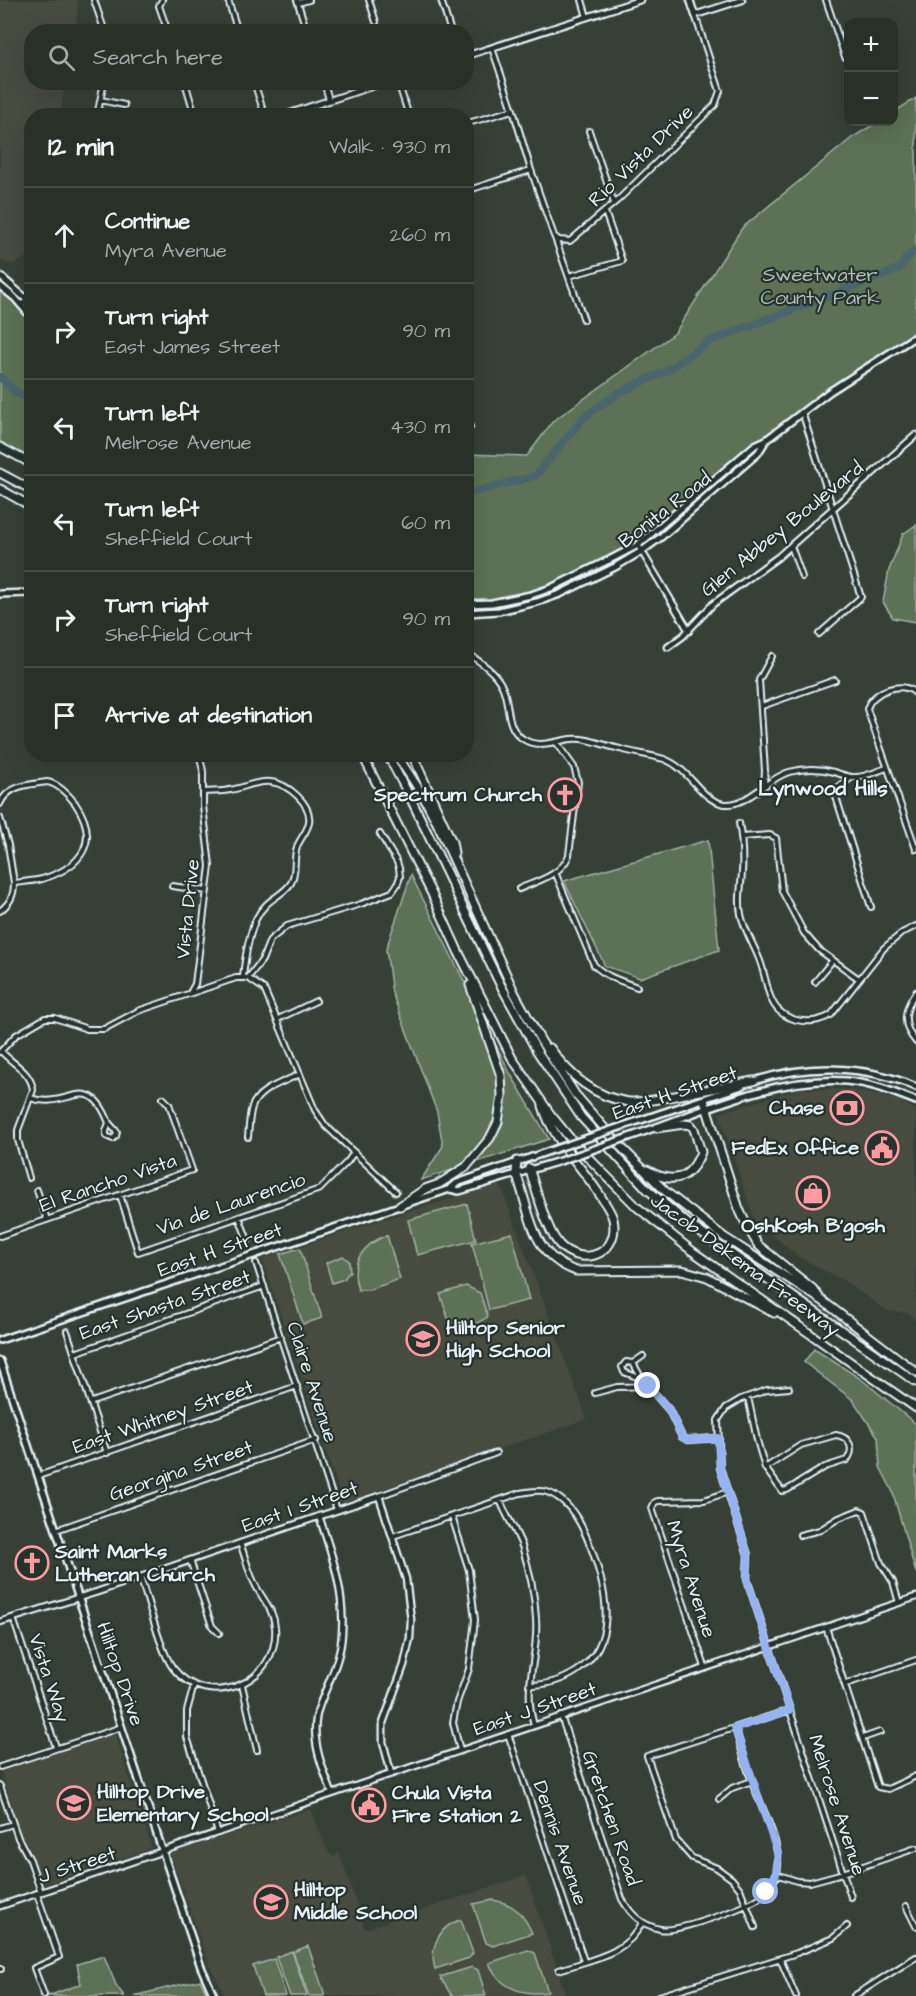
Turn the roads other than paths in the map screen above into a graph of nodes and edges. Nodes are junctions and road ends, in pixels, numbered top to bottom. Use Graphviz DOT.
graph roads {
  1 [pos="94,0"];
  2 [pos="162,0"];
  3 [pos="228,0"];
  4 [pos="309,0"];
  5 [pos="369,0"];
  6 [pos="441,0"];
  7 [pos="582,0"];
  8 [pos="640,0"];
  9 [pos="690,0"];
  10 [pos="742,0"];
  11 [pos="826,0"];
  12 [pos="298,2"];
  13 [pos="695,15"];
  14 [pos="587,17"];
  15 [pos="376,22"];
  16 [pos="102,24"];
  17 [pos="165,24"];
  18 [pos="236,24"];
  19 [pos="305,24"];
  20 [pos="448,24"];
  21 [pos="492,48"];
  22 [pos="474,54"];
  23 [pos="844,57"];
  24 [pos="103,90"];
  25 [pos="187,90"];
  26 [pos="257,90"];
  27 [pos="326,90"];
  28 [pos="360,90"];
  29 [pos="400,90"];
  30 [pos="101,100"];
  31 [pos="329,100"];
  32 [pos="124,105"];
  33 [pos="99,108"];
  34 [pos="192,108"];
  35 [pos="262,108"];
  36 [pos="312,108"];
  37 [pos="406,108"];
  38 [pos="513,110"];
  39 [pos="474,121"];
  40 [pos="589,130"];
  41 [pos="531,170"];
  42 [pos="474,188"];
  43 [pos="614,203"];
  44 [pos="605,211"];
  45 [pos="554,236"];
  46 [pos="0,276"];
  47 [pos="569,276"];
  48 [pos="0,286"];
  49 [pos="24,295"];
  50 [pos="24,304"];
  51 [pos="21,305"];
  52 [pos="24,309"];
  53 [pos="584,320"];
  54 [pos="916,336"];
  55 [pos="802,412"];
  56 [pos="916,435"];
  57 [pos="766,440"];
  58 [pos="0,447"];
  59 [pos="24,457"];
  60 [pos="24,460"];
  61 [pos="0,473"];
  62 [pos="24,486"];
  63 [pos="0,489"];
  64 [pos="24,502"];
  65 [pos="833,509"];
  66 [pos="638,545"];
  67 [pos="791,545"];
  68 [pos="642,551"];
  69 [pos="802,576"];
  70 [pos="24,593"];
  71 [pos="0,594"];
  72 [pos="474,604"];
  73 [pos="474,613"];
  74 [pos="689,630"];
  75 [pos="819,634"];
  76 [pos="669,647"];
  77 [pos="772,656"];
  78 [pos="474,658"];
  79 [pos="835,680"];
  80 [pos="916,694"];
  81 [pos="762,706"];
  82 [pos="556,742"];
  83 [pos="201,762"];
  84 [pos="366,762"];
  85 [pos="391,762"];
  86 [pos="401,762"];
  87 [pos="416,762"];
  88 [pos="887,768"];
  89 [pos="851,777"];
  90 [pos="764,785"];
  91 [pos="203,792"];
  92 [pos="0,804"];
  93 [pos="0,818"];
  94 [pos="739,823"];
  95 [pos="380,834"];
  96 [pos="742,837"];
  97 [pos="916,849"];
  98 [pos="455,861"];
  99 [pos="555,872"];
  100 [pos="14,883"];
  101 [pos="172,886"];
  102 [pos="519,889"];
  103 [pos="207,891"];
  104 [pos="871,907"];
  105 [pos="0,911"];
  106 [pos="916,926"];
  107 [pos="458,951"];
  108 [pos="832,961"];
  109 [pos="243,977"];
  110 [pos="248,978"];
  111 [pos="859,979"];
  112 [pos="815,982"];
  113 [pos="637,987"];
  114 [pos="916,992"];
  115 [pos="189,994"];
  116 [pos="316,1001"];
  117 [pos="526,1014"];
  118 [pos="278,1019"];
  119 [pos="916,1042"];
  120 [pos="0,1052"];
  121 [pos="300,1074"];
  122 [pos="753,1081"];
  123 [pos="916,1087"];
  124 [pos="30,1098"];
  125 [pos="163,1098"];
  126 [pos="704,1100"];
  127 [pos="541,1101"];
  128 [pos="916,1101"];
  129 [pos="708,1109"];
  130 [pos="109,1123"];
  131 [pos="656,1128"];
  132 [pos="248,1137"];
  133 [pos="618,1144"];
  134 [pos="354,1152"];
  135 [pos="517,1161"];
  136 [pos="529,1168"];
  137 [pos="516,1173"];
  138 [pos="29,1178"];
  139 [pos="450,1189"];
  140 [pos="37,1190"];
  141 [pos="396,1192"];
  142 [pos="120,1195"];
  143 [pos="400,1206"];
  144 [pos="239,1217"];
  145 [pos="46,1220"];
  146 [pos="0,1236"];
  147 [pos="248,1241"];
  148 [pos="256,1263"];
  149 [pos="264,1286"];
  150 [pos="822,1301"];
  151 [pos="802,1329"];
  152 [pos="67,1331"];
  153 [pos="281,1337"];
  154 [pos="0,1340"];
  155 [pos="75,1353"];
  156 [pos="643,1356"];
  157 [pos="0,1361"];
  158 [pos="633,1363"];
  159 [pos="916,1372"];
  160 [pos="642,1379"];
  161 [pos="916,1382"];
  162 [pos="297,1386"];
  163 [pos="648,1386"];
  164 [pos="789,1388"];
  165 [pos="595,1393"];
  166 [pos="748,1397"];
  167 [pos="92,1402"];
  168 [pos="916,1408"];
  169 [pos="718,1438"];
  170 [pos="315,1440"];
  171 [pos="107,1453"];
  172 [pos="496,1454"];
  173 [pos="765,1468"];
  174 [pos="38,1476"];
  175 [pos="728,1492"];
  176 [pos="379,1496"];
  177 [pos="500,1500"];
  178 [pos="338,1510"];
  179 [pos="319,1516"];
  180 [pos="452,1517"];
  181 [pos="56,1530"];
  182 [pos="800,1535"];
  183 [pos="393,1536"];
  184 [pos="240,1543"];
  185 [pos="190,1560"];
  186 [pos="140,1577"];
  187 [pos="916,1597"];
  188 [pos="78,1598"];
  189 [pos="899,1603"];
  190 [pos="13,1618"];
  191 [pos="0,1622"];
  192 [pos="826,1627"];
  193 [pos="219,1634"];
  194 [pos="769,1646"];
  195 [pos="914,1661"];
  196 [pos="705,1667"];
  197 [pos="194,1684"];
  198 [pos="846,1684"];
  199 [pos="242,1685"];
  200 [pos="529,1685"];
  201 [pos="790,1710"];
  202 [pos="561,1716"];
  203 [pos="534,1725"];
  204 [pos="122,1726"];
  205 [pos="735,1728"];
  206 [pos="880,1732"];
  207 [pos="508,1734"];
  208 [pos="863,1738"];
  209 [pos="56,1747"];
  210 [pos="257,1750"];
  211 [pos="460,1750"];
  212 [pos="0,1767"];
  213 [pos="390,1773"];
  214 [pos="916,1776"];
  215 [pos="752,1781"];
  216 [pos="0,1786"];
  217 [pos="332,1793"];
  218 [pos="719,1799"];
  219 [pos="13,1824"];
  220 [pos="0,1828"];
  221 [pos="218,1833"];
  222 [pos="916,1848"];
  223 [pos="164,1851"];
  224 [pos="843,1873"];
  225 [pos="776,1874"];
  226 [pos="39,1893"];
  227 [pos="851,1897"];
  228 [pos="746,1905"];
  229 [pos="0,1906"];
  230 [pos="906,1906"];
  231 [pos="642,1923"];
  232 [pos="847,1926"];
  233 [pos="916,1926"];
  234 [pos="755,1927"];
  235 [pos="916,1957"];
  236 [pos="780,1959"];
  237 [pos="584,1961"];
  238 [pos="559,1970"];
  239 [pos="44,1995"];
  240 [pos="214,1996"];
  241 [pos="659,1996"];
  242 [pos="796,1996"];
  243 [pos="854,1996"];
  1 -- 16 [label="street"];
  2 -- 17 [label="street"];
  3 -- 18 [label="street"];
  4 -- 12 [label="street"];
  5 -- 15 [label="street"];
  6 -- 20 [label="street"];
  7 -- 14 [label="street"];
  8 -- 14 [label="street"];
  9 -- 13 [label="street"];
  10 -- 13 [label="street"];
  11 -- 23 [label="street"];
  12 -- 19 [label="street"];
  13 -- 43 [label="street, Rio Vista Drive"];
  14 -- 21 [label="street"];
  21 -- 22 [label="street"];
  21 -- 38 [label="street"];
  24 -- 30 [label="street"];
  25 -- 34 [label="street"];
  26 -- 35 [label="street"];
  27 -- 31 [label="street"];
  28 -- 31 [label="street"];
  29 -- 37 [label="street"];
  30 -- 32 [label="street"];
  30 -- 33 [label="street"];
  31 -- 36 [label="street"];
  38 -- 39 [label="street"];
  38 -- 41 [label="street"];
  40 -- 43 [label="street"];
  41 -- 42 [label="street"];
  41 -- 45 [label="street"];
  43 -- 44 [label="street, Rio Vista Drive"];
  44 -- 45 [label="street, Rio Vista Drive"];
  44 -- 47 [label="street"];
  45 -- 47 [label="street"];
  46 -- 49 [label="main road"];
  47 -- 53 [label="street"];
  48 -- 51 [label="main road"];
  50 -- 51 [label="street"];
  51 -- 52 [label="main road"];
  54 -- 55 [label="main road, Bonita Road"];
  55 -- 57 [label="main road, Bonita Road"];
  55 -- 65 [label="street"];
  56 -- 65 [label="street, Glen Abbey Boulevard"];
  57 -- 66 [label="main road, Bonita Road"];
  57 -- 68 [label="main road, Bonita Road"];
  58 -- 59 [label="highway"];
  58 -- 60 [label="highway"];
  61 -- 62 [label="highway"];
  63 -- 64 [label="highway"];
  65 -- 67 [label="street, Glen Abbey Boulevard"];
  65 -- 75 [label="street"];
  66 -- 68 [label="street"];
  66 -- 72 [label="main road, Bonita Road"];
  67 -- 69 [label="street"];
  67 -- 74 [label="street, Glen Abbey Boulevard"];
  68 -- 73 [label="main road, Bonita Road"];
  68 -- 74 [label="street"];
  70 -- 71 [label="main road"];
  74 -- 76 [label="street, Glen Abbey Boulevard"];
  77 -- 81 [label="street"];
  78 -- 82 [label="street"];
  79 -- 81 [label="street"];
  80 -- 88 [label="street"];
  81 -- 90 [label="street"];
  82 -- 90 [label="street"];
  82 -- 99 [label="street"];
  83 -- 91 [label="street, Vista Drive"];
  84 -- 107 [label="highway, Jacob Dekema Freeway"];
  85 -- 161 [label="highway, Jacob Dekema Freeway"];
  86 -- 98 [label="highway"];
  87 -- 98 [label="highway"];
  88 -- 89 [label="street"];
  88 -- 97 [label="street"];
  89 -- 90 [label="street"];
  89 -- 104 [label="street"];
  91 -- 103 [label="street, Vista Drive"];
  91 -- 109 [label="street"];
  92 -- 100 [label="street"];
  93 -- 100 [label="street"];
  94 -- 96 [label="street"];
  95 -- 110 [label="street"];
  96 -- 108 [label="street"];
  96 -- 111 [label="street"];
  98 -- 117 [label="highway"];
  99 -- 102 [label="street"];
  99 -- 113 [label="street"];
  100 -- 105 [label="street"];
  101 -- 103 [label="street"];
  103 -- 115 [label="street, Vista Drive"];
  106 -- 111 [label="street"];
  107 -- 127 [label="highway, Jacob Dekema Freeway"];
  107 -- 143 [label="highway"];
  108 -- 111 [label="street"];
  108 -- 112 [label="street"];
  109 -- 110 [label="street"];
  109 -- 115 [label="street"];
  110 -- 118 [label="street"];
  114 -- 119 [label="street"];
  115 -- 120 [label="street"];
  116 -- 118 [label="street"];
  117 -- 122 [label="highway"];
  117 -- 133 [label="highway"];
  118 -- 121 [label="street"];
  120 -- 124 [label="street"];
  121 -- 132 [label="street"];
  121 -- 134 [label="street"];
  122 -- 123 [label="main road, East H Street"];
  122 -- 126 [label="main road, East H Street"];
  124 -- 130 [label="street"];
  124 -- 138 [label="street"];
  125 -- 142 [label="street, El Rancho Vista"];
  126 -- 129 [label="highway"];
  126 -- 135 [label="main road, East H Street, bridge"];
  127 -- 136 [label="highway"];
  127 -- 151 [label="highway, Jacob Dekema Freeway"];
  128 -- 129 [label="main road, East H Street"];
  129 -- 131 [label="main road, East H Street"];
  129 -- 150 [label="highway"];
  131 -- 133 [label="highway"];
  131 -- 136 [label="main road, East H Street, bridge"];
  133 -- 150 [label="highway"];
  134 -- 141 [label="street"];
  134 -- 144 [label="street, Via de Laurencio"];
  135 -- 137 [label="highway"];
  135 -- 139 [label="main road, East H Street"];
  136 -- 137 [label="main road, East H Street"];
  137 -- 139 [label="main road, East H Street"];
  137 -- 151 [label="highway"];
  139 -- 143 [label="main road, East H Street"];
  140 -- 145 [label="street"];
  142 -- 144 [label="street, Via de Laurencio"];
  142 -- 145 [label="street, El Rancho Vista"];
  143 -- 154 [label="main road, East H Street"];
  144 -- 147 [label="street"];
  145 -- 146 [label="street, El Rancho Vista"];
  148 -- 149 [label="street, Claire Avenue"];
  149 -- 153 [label="street, Claire Avenue"];
  149 -- 155 [label="street, East Shasta Street"];
  150 -- 159 [label="highway"];
  151 -- 168 [label="highway, Jacob Dekema Freeway"];
  152 -- 155 [label="street"];
  153 -- 162 [label="street, Claire Avenue"];
  153 -- 167 [label="street"];
  155 -- 167 [label="street"];
  156 -- 158 [label="street"];
  157 -- 174 [label="main road, Hilltop Drive"];
  158 -- 160 [label="street"];
  158 -- 160 [label="street"];
  160 -- 163 [label="street"];
  162 -- 170 [label="street, Claire Avenue"];
  162 -- 171 [label="street, East Whitney Street"];
  163 -- 165 [label="street"];
  163 -- 169 [label="street"];
  164 -- 166 [label="street, Melrose Avenue"];
  166 -- 169 [label="street, Melrose Avenue"];
  166 -- 173 [label="street"];
  167 -- 171 [label="street"];
  169 -- 175 [label="street, Melrose Avenue"];
  170 -- 178 [label="street, Claire Avenue"];
  170 -- 181 [label="street, Georgina Street"];
  171 -- 174 [label="street, East Whitney Street"];
  172 -- 176 [label="street, East I Street"];
  173 -- 173 [label="street"];
  174 -- 181 [label="main road, Hilltop Drive"];
  175 -- 194 [label="street, Melrose Avenue"];
  175 -- 196 [label="street, Myra Avenue"];
  176 -- 178 [label="street, East I Street"];
  176 -- 183 [label="street"];
  177 -- 180 [label="street"];
  177 -- 200 [label="street"];
  177 -- 200 [label="street"];
  178 -- 179 [label="street, East I Street"];
  179 -- 184 [label="street, East I Street"];
  179 -- 217 [label="street"];
  180 -- 183 [label="street"];
  180 -- 211 [label="street"];
  181 -- 188 [label="main road, Hilltop Drive"];
  182 -- 189 [label="street"];
  183 -- 213 [label="street"];
  184 -- 185 [label="street, East I Street"];
  184 -- 199 [label="street"];
  185 -- 186 [label="street, East I Street"];
  185 -- 193 [label="street"];
  186 -- 188 [label="street, East I Street"];
  186 -- 197 [label="street"];
  187 -- 189 [label="street, East J Street"];
  188 -- 190 [label="street, East I Street"];
  188 -- 204 [label="main road, Hilltop Drive"];
  189 -- 192 [label="street, East J Street"];
  190 -- 191 [label="street, East I Street"];
  190 -- 209 [label="street, Vista Way"];
  192 -- 194 [label="street, East J Street"];
  192 -- 198 [label="street"];
  194 -- 196 [label="street, East J Street"];
  194 -- 201 [label="street, Melrose Avenue"];
  195 -- 198 [label="street"];
  196 -- 202 [label="street, East J Street"];
  197 -- 199 [label="street"];
  197 -- 221 [label="street"];
  198 -- 208 [label="street"];
  199 -- 210 [label="street"];
  200 -- 203 [label="street"];
  201 -- 205 [label="street"];
  201 -- 224 [label="street, Melrose Avenue"];
  202 -- 203 [label="street, East J Street"];
  202 -- 231 [label="street, Gretchen Road"];
  203 -- 207 [label="street, East J Street"];
  204 -- 209 [label="street"];
  204 -- 223 [label="main road, Hilltop Drive"];
  205 -- 215 [label="street"];
  205 -- 228 [label="street"];
  206 -- 208 [label="street"];
  207 -- 211 [label="street, East J Street"];
  207 -- 237 [label="street, Dennis Avenue"];
  208 -- 214 [label="street"];
  209 -- 212 [label="street"];
  211 -- 213 [label="street, East J Street"];
  213 -- 217 [label="street, East J Street"];
  215 -- 218 [label="street"];
  215 -- 225 [label="street"];
  216 -- 219 [label="street"];
  217 -- 221 [label="street, East J Street"];
  219 -- 220 [label="street"];
  219 -- 226 [label="street"];
  221 -- 223 [label="street, East J Street"];
  222 -- 224 [label="street"];
  223 -- 226 [label="street, J Street"];
  223 -- 240 [label="main road, Hilltop Drive"];
  224 -- 225 [label="street"];
  224 -- 227 [label="street, Melrose Avenue"];
  225 -- 228 [label="street"];
  226 -- 229 [label="street, J Street"];
  226 -- 239 [label="street"];
  228 -- 231 [label="street"];
  228 -- 234 [label="street"];
  230 -- 233 [label="street"];
  231 -- 237 [label="street"];
  232 -- 236 [label="street"];
  235 -- 243 [label="street"];
  236 -- 241 [label="street"];
  236 -- 242 [label="street"];
  237 -- 238 [label="street"];
}
